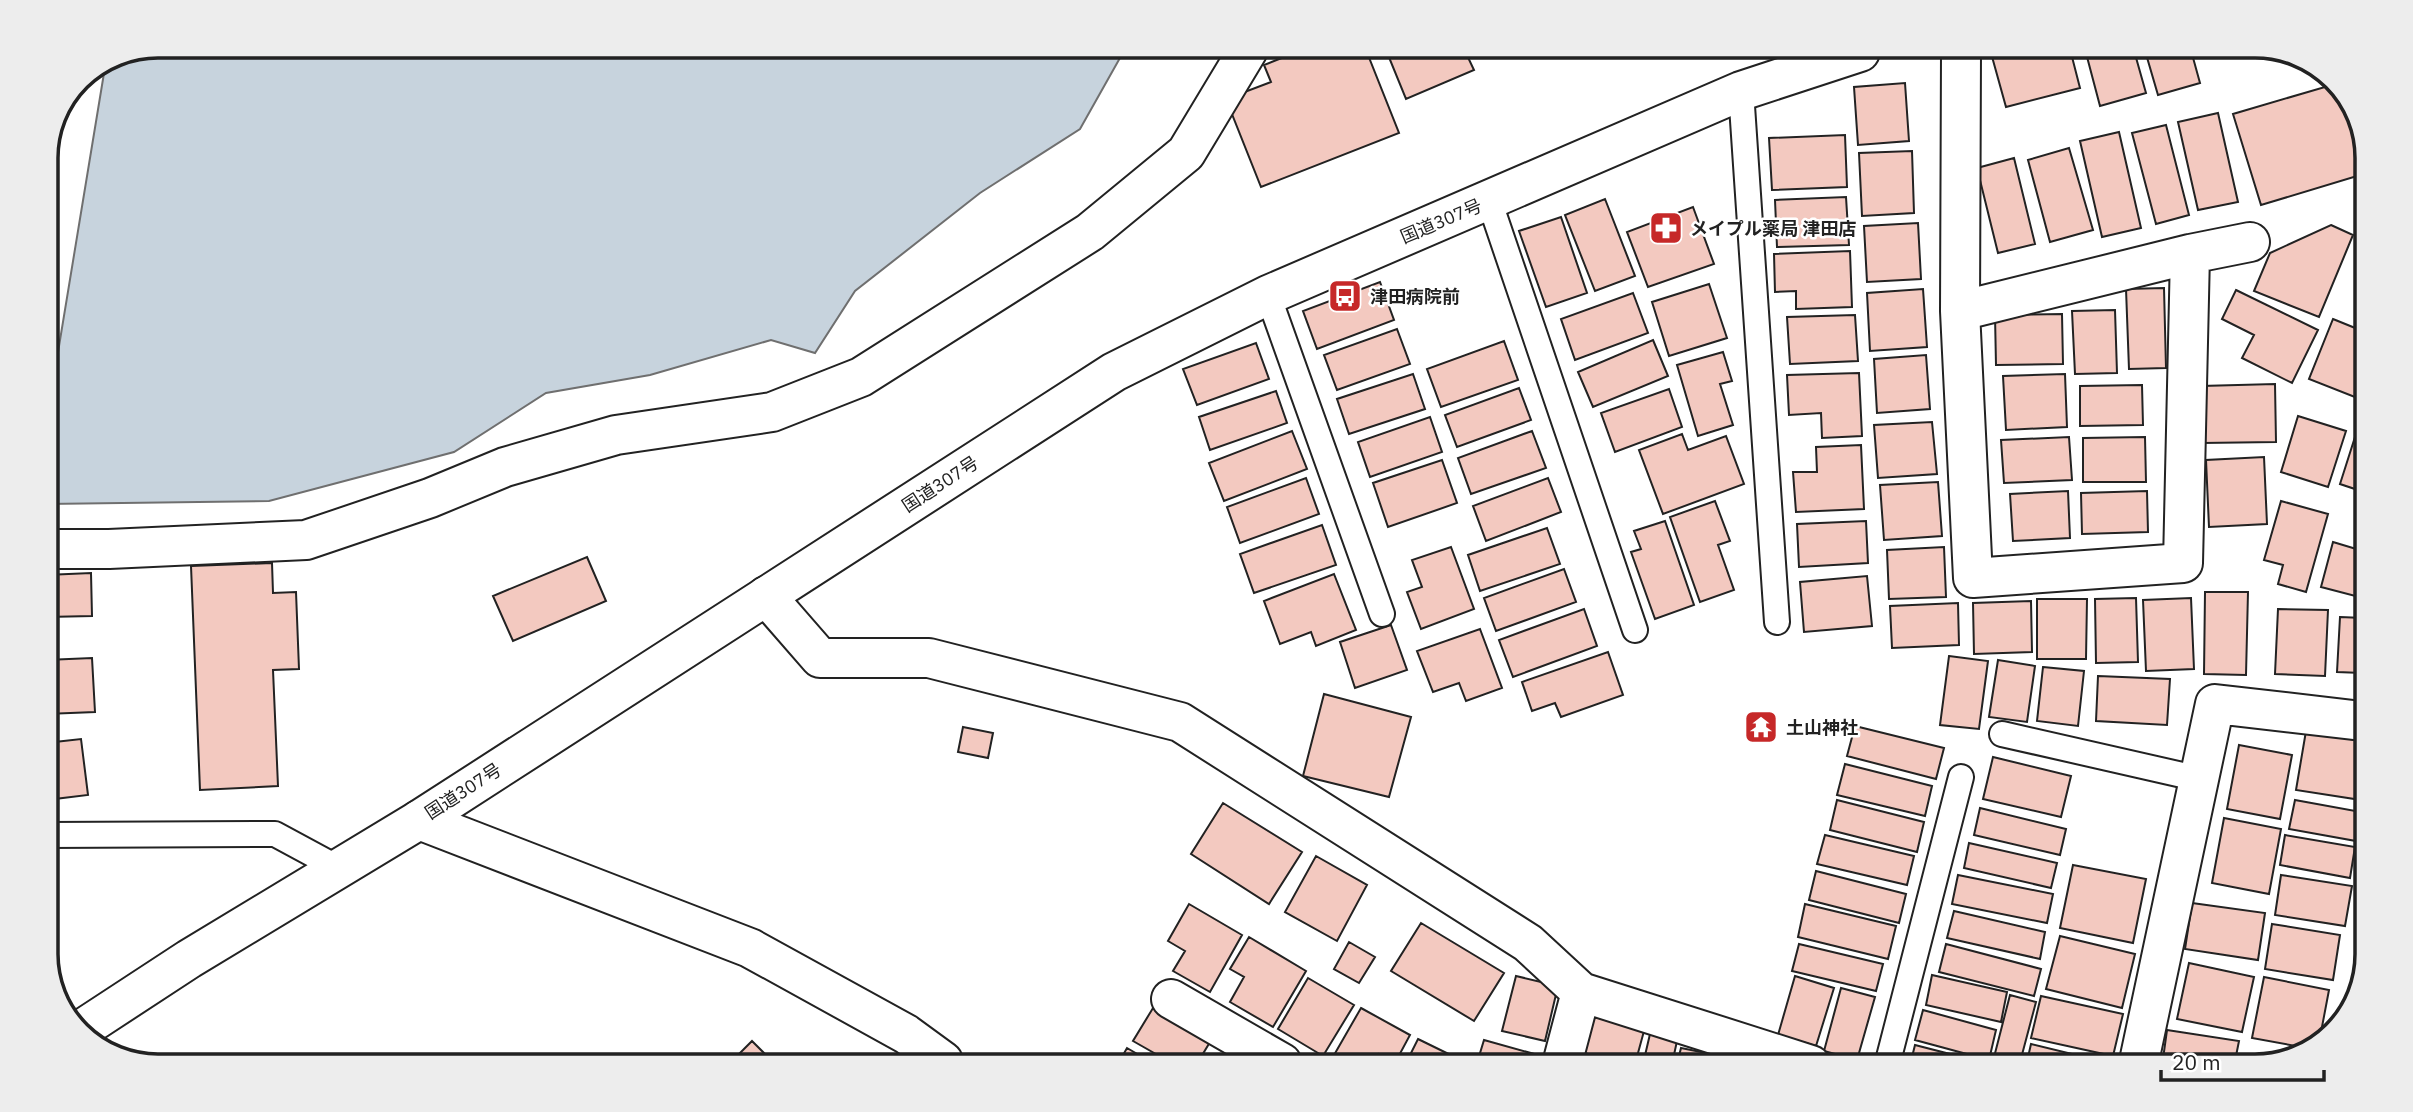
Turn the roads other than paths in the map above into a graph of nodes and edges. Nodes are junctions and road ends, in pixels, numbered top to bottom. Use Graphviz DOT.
graph roads {
  1 [pos="1243,58"];
  2 [pos="1842,58"];
  3 [pos="1961,58"];
  4 [pos="1741,91"];
  5 [pos="1489,200"];
  6 [pos="2250,242"];
  7 [pos="2190,254"];
  8 [pos="1268,295"];
  9 [pos="1960,311"];
  10 [pos="58,549"];
  11 [pos="766,596"];
  12 [pos="1382,614"];
  13 [pos="1777,622"];
  14 [pos="1635,630"];
  15 [pos="2355,720"];
  16 [pos="2002,734"];
  17 [pos="1961,777"];
  18 [pos="2200,779"];
  19 [pos="419,820"];
  20 [pos="58,835"];
  21 [pos="338,868"];
  22 [pos="1581,992"];
  23 [pos="1171,999"];
  24 [pos="87,1025"];
  25 [pos="1234,1050"];
  26 [pos="933,1054"];
  27 [pos="1565,1054"];
  28 [pos="1754,1054"];
  29 [pos="1890,1054"];
  30 [pos="2141,1054"];
  1 -- 10 [label="main road"];
  2 -- 4 [label="main road, 国道307号"];
  3 -- 9 [label="main road"];
  4 -- 5 [label="main road, 国道307号"];
  4 -- 13 [label="lane"];
  5 -- 8 [label="main road, 国道307号"];
  5 -- 14 [label="lane"];
  6 -- 7 [label="main road"];
  7 -- 9 [label="main road"];
  7 -- 9 [label="main road"];
  8 -- 11 [label="main road, 国道307号"];
  8 -- 12 [label="lane"];
  11 -- 19 [label="main road, 国道307号"];
  11 -- 22 [label="main road"];
  15 -- 18 [label="main road"];
  16 -- 18 [label="lane"];
  17 -- 29 [label="lane"];
  18 -- 30 [label="main road"];
  19 -- 21 [label="main road, 国道307号"];
  19 -- 26 [label="main road"];
  20 -- 21 [label="lane"];
  21 -- 24 [label="main road, 国道307号"];
  22 -- 27 [label="main road"];
  22 -- 28 [label="main road"];
  23 -- 25 [label="main road"];
}
